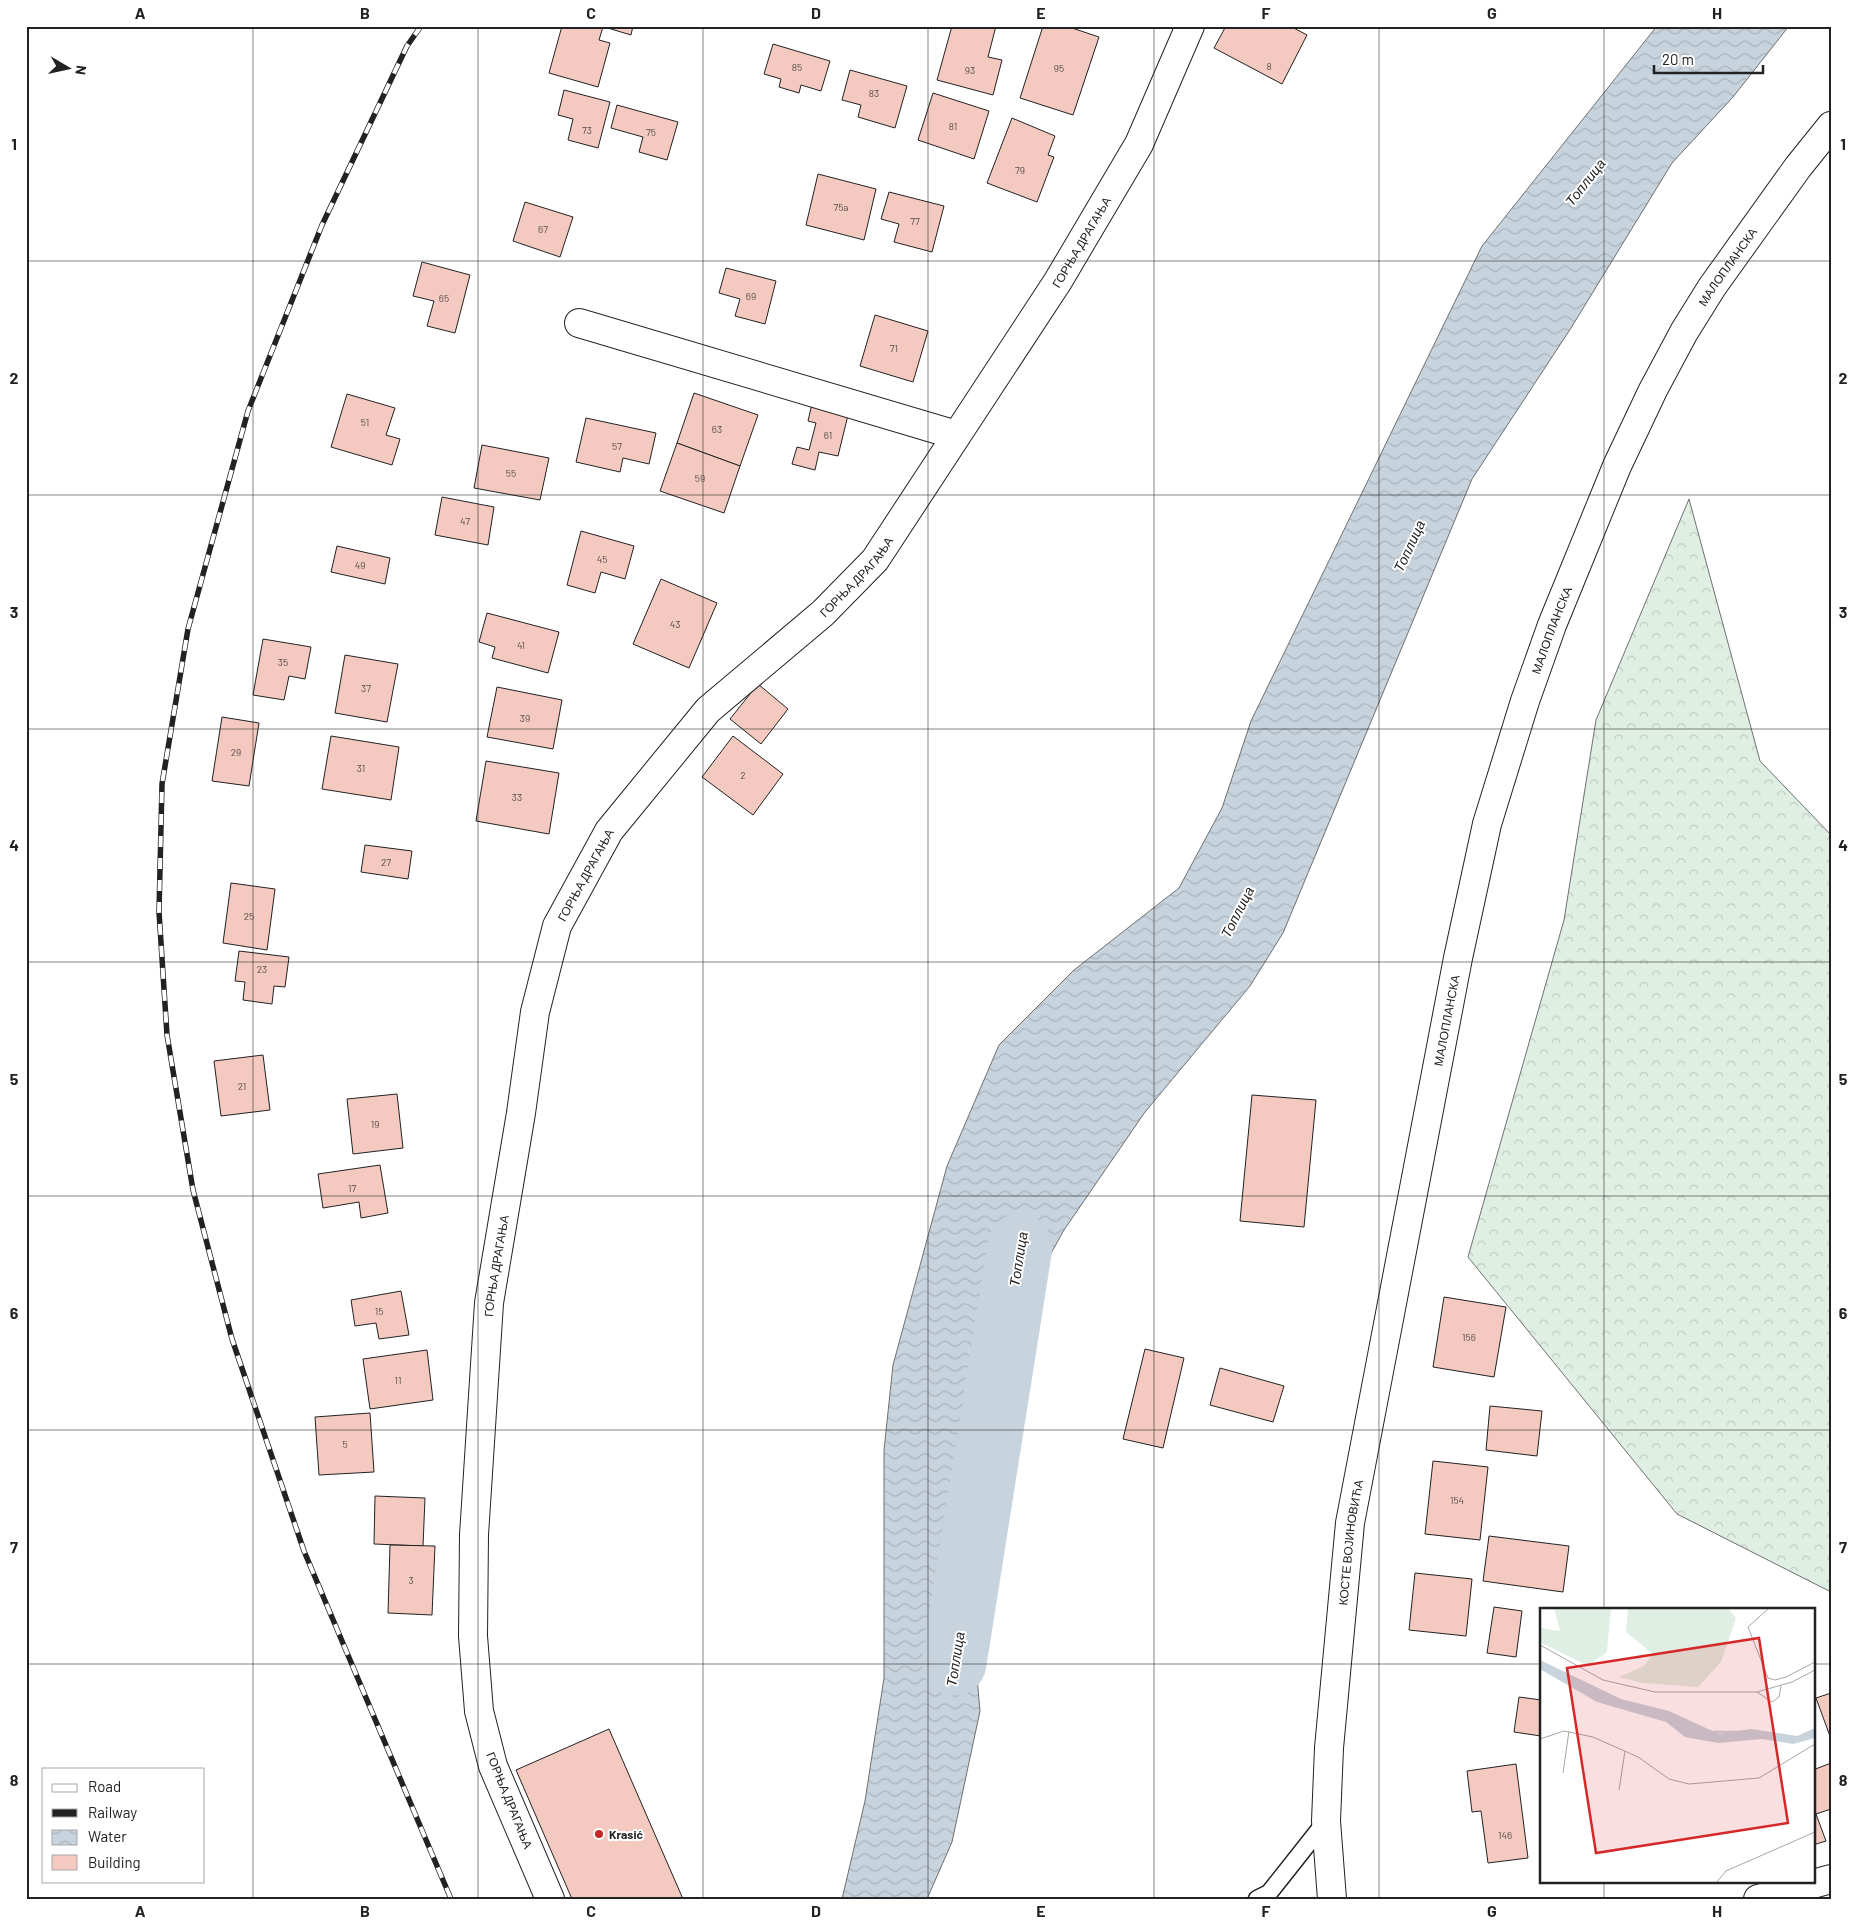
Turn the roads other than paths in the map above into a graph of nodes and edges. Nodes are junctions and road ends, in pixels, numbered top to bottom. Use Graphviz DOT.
graph roads {
  1 [pos="1190,26"];
  2 [pos="1831,126"];
  3 [pos="579,323"];
  4 [pos="956,435"];
  5 [pos="1415,1193"];
  6 [pos="1326,1821"];
  7 [pos="1831,1879"];
  8 [pos="550,1899"];
  9 [pos="1258,1899"];
  10 [pos="1332,1899"];
  11 [pos="1758,1899"];
  1 -- 4 [label="street, ГОРЊА ДРАГАЊА"];
  2 -- 5 [label="street, МАЛОПЛАНСКА"];
  3 -- 4 [label="street"];
  4 -- 8 [label="street, ГОРЊА ДРАГАЊА"];
  5 -- 6 [label="street, КОСТЕ ВОЈИНОВИЋА"];
  6 -- 9 [label="lane"];
  6 -- 10 [label="street, КОСТЕ ВОЈИНОВИЋА"];
  7 -- 11 [label="street"];
}
